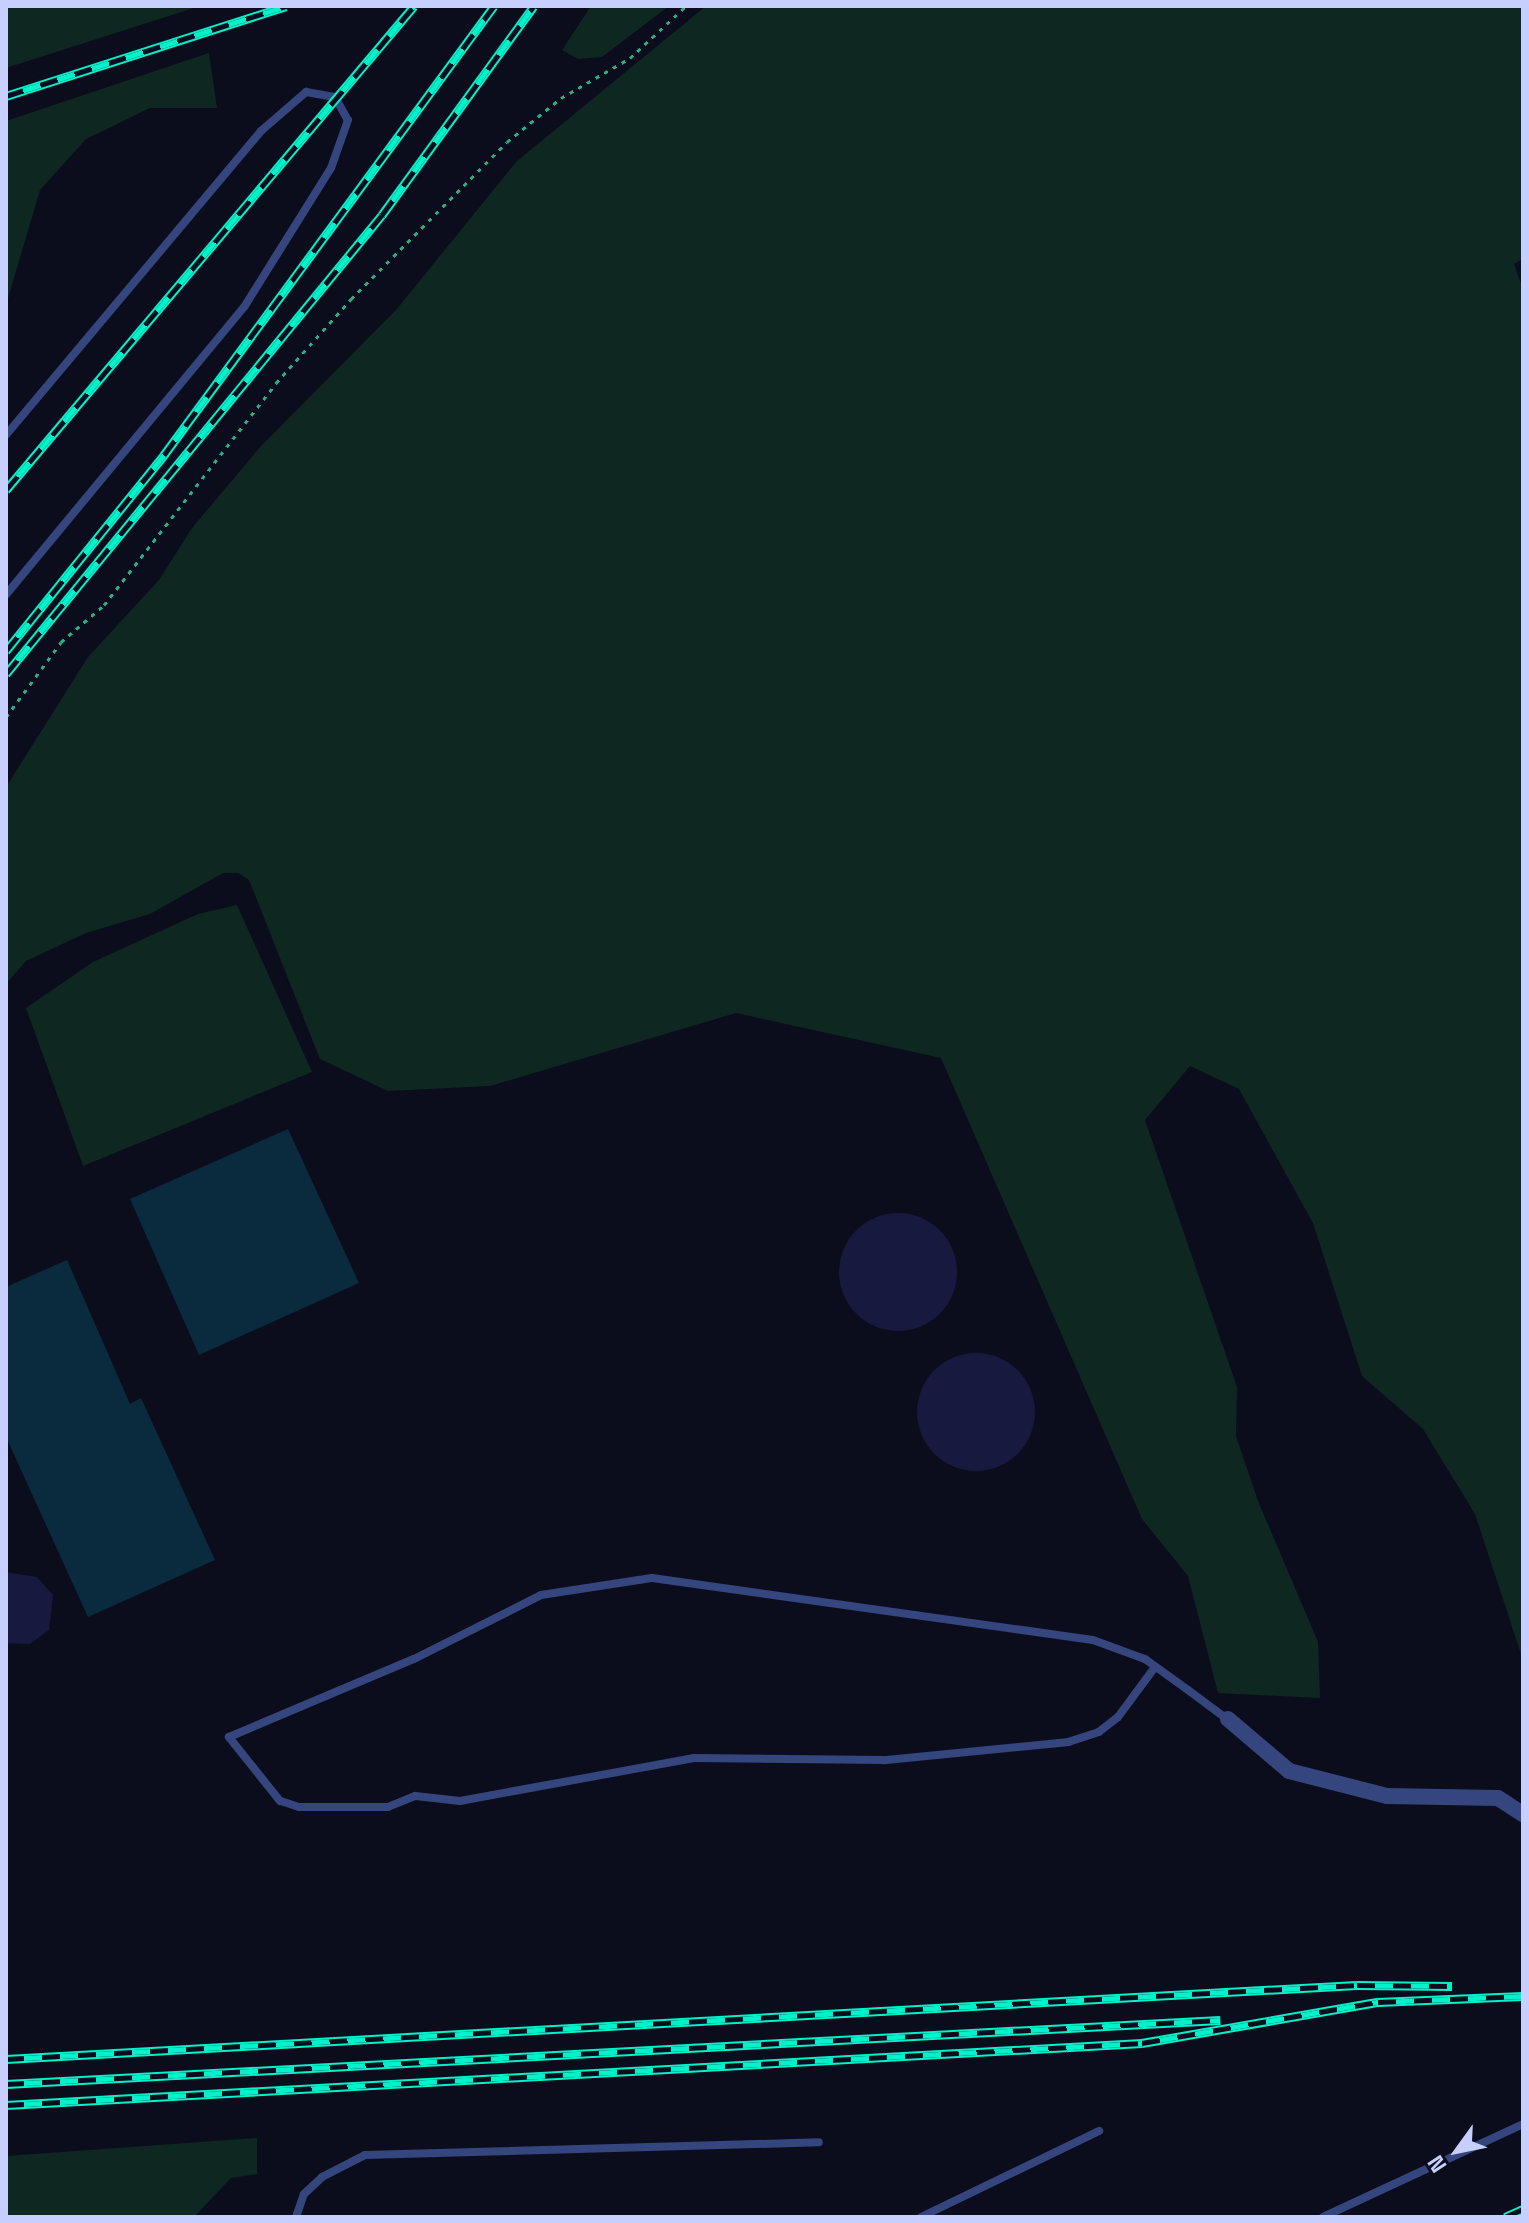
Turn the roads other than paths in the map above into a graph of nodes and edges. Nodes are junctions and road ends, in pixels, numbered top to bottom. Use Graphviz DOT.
graph roads {
  1 [pos="6,435"];
  2 [pos="6,595"];
  3 [pos="1155,1667"];
  4 [pos="1228,1719"];
  5 [pos="1523,1814"];
  6 [pos="1523,2124"];
  7 [pos="1099,2131"];
  8 [pos="819,2142"];
  9 [pos="296,2217"];
  10 [pos="921,2217"];
  11 [pos="1323,2217"];
  1 -- 2 [label="lane"];
  3 -- 3 [label="lane"];
  3 -- 4 [label="lane"];
  4 -- 5 [label="street"];
  6 -- 11 [label="lane"];
  7 -- 10 [label="lane"];
  8 -- 9 [label="lane"];
}
